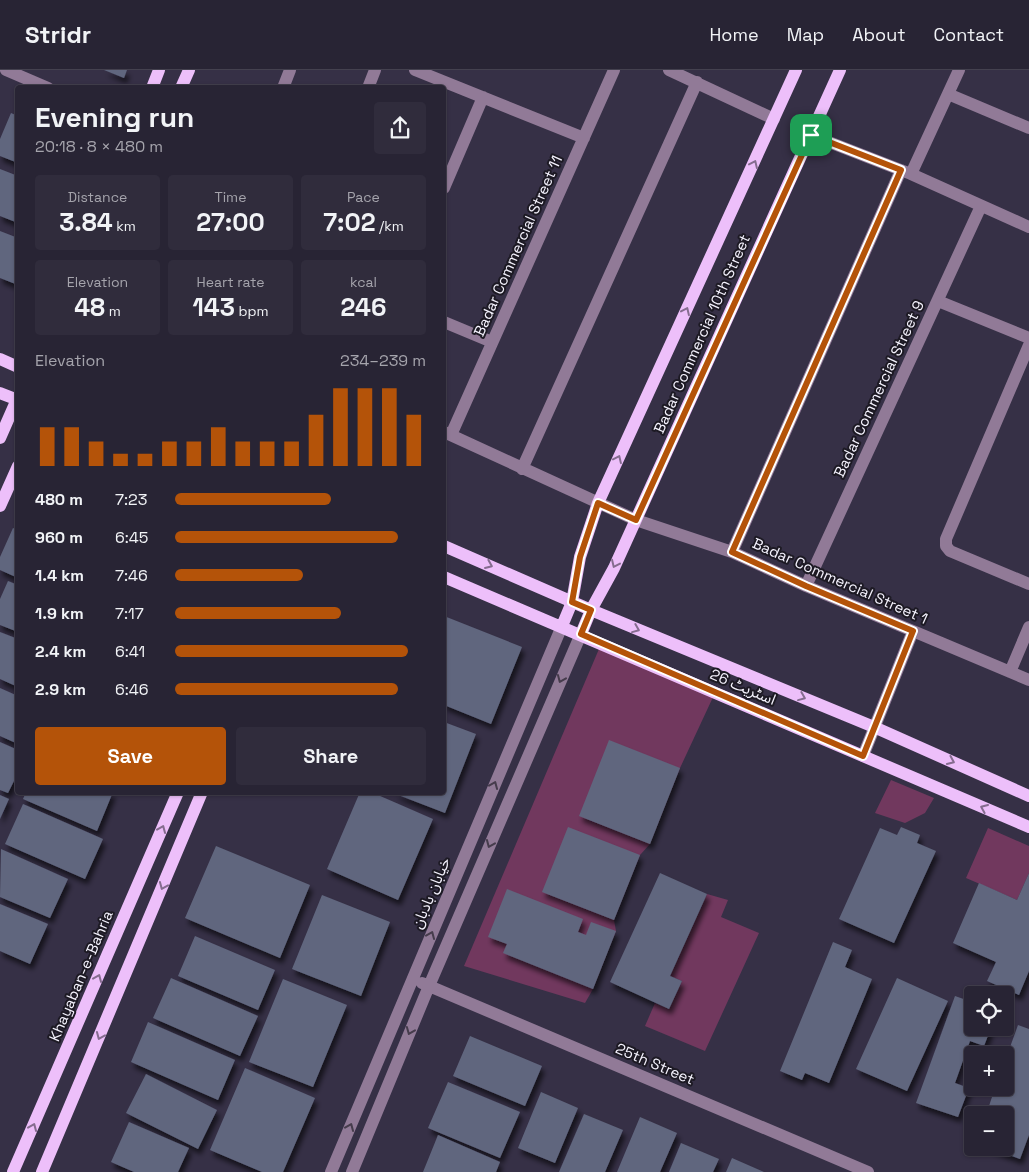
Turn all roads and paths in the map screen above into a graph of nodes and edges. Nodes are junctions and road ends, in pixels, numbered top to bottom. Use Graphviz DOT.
graph roads {
  1 [pos="6,70"];
  2 [pos="159,70"];
  3 [pos="189,70"];
  4 [pos="290,70"];
  5 [pos="376,70"];
  6 [pos="415,70"];
  7 [pos="614,70"];
  8 [pos="669,70"];
  9 [pos="796,70"];
  10 [pos="840,70"];
  11 [pos="959,70"];
  12 [pos="683,73"];
  13 [pos="696,82"];
  14 [pos="41,85"];
  15 [pos="153,85"];
  16 [pos="182,85"];
  17 [pos="283,85"];
  18 [pos="369,85"];
  19 [pos="948,94"];
  20 [pos="483,97"];
  21 [pos="774,119"];
  22 [pos="1029,128"];
  23 [pos="811,135"];
  24 [pos="584,138"];
  25 [pos="906,172"];
  26 [pos="446,183"];
  27 [pos="982,206"];
  28 [pos="1029,227"];
  29 [pos="938,301"];
  30 [pos="446,323"];
  31 [pos="1029,338"];
  32 [pos="492,342"];
  33 [pos="1029,345"];
  34 [pos="0,359"];
  35 [pos="15,365"];
  36 [pos="0,393"];
  37 [pos="15,398"];
  38 [pos="15,404"];
  39 [pos="448,434"];
  40 [pos="0,438"];
  41 [pos="522,469"];
  42 [pos="15,473"];
  43 [pos="598,503"];
  44 [pos="0,506"];
  45 [pos="636,520"];
  46 [pos="446,547"];
  47 [pos="732,552"];
  48 [pos="446,577"];
  49 [pos="1029,584"];
  50 [pos="806,586"];
  51 [pos="572,602"];
  52 [pos="591,610"];
  53 [pos="562,626"];
  54 [pos="1029,627"];
  55 [pos="913,631"];
  56 [pos="581,634"];
  57 [pos="1010,672"];
  58 [pos="1029,680"];
  59 [pos="874,727"];
  60 [pos="863,756"];
  61 [pos="177,795"];
  62 [pos="201,795"];
  63 [pos="1029,796"];
  64 [pos="1029,827"];
  65 [pos="412,980"];
  66 [pos="429,986"];
  67 [pos="14,1172"];
  68 [pos="42,1172"];
  69 [pos="331,1172"];
  70 [pos="352,1172"];
  71 [pos="868,1172"];
  1 -- 14 [label="street"];
  2 -- 15 [label="main road"];
  3 -- 16 [label="main road"];
  4 -- 17 [label="street"];
  5 -- 18 [label="street"];
  6 -- 20 [label="street"];
  7 -- 24 [label="street, Badar Commercial Street 11"];
  8 -- 12 [label="street"];
  9 -- 21 [label="main road, Badar Commercial 10th Street"];
  10 -- 23 [label="main road, Badar Commercial 10th Street"];
  11 -- 19 [label="street"];
  12 -- 13 [label="street"];
  13 -- 21 [label="street"];
  13 -- 41 [label="street"];
  19 -- 22 [label="street"];
  19 -- 25 [label="street"];
  20 -- 24 [label="street"];
  20 -- 26 [label="street"];
  43 -- 21 [label="main road, Badar Commercial 10th Street, one-way"];
  23 -- 25 [label="street"];
  23 -- 45 [label="main road, Badar Commercial 10th Street"];
  24 -- 32 [label="street, Badar Commercial Street 11"];
  25 -- 27 [label="street"];
  25 -- 47 [label="street"];
  27 -- 28 [label="street"];
  27 -- 29 [label="street, Badar Commercial Street 9"];
  29 -- 31 [label="street"];
  29 -- 50 [label="street, Badar Commercial Street 9"];
  30 -- 32 [label="street"];
  32 -- 39 [label="street, Badar Commercial Street 11"];
  33 -- 49 [label="street"];
  34 -- 35 [label="main road"];
  36 -- 37 [label="main road"];
  38 -- 40 [label="main road"];
  39 -- 41 [label="street"];
  41 -- 43 [label="street"];
  42 -- 44 [label="main road"];
  43 -- 45 [label="street, Badar Commercial Street 1"];
  43 -- 51 [label="main road, Badar Commercial 10th Street"];
  45 -- 47 [label="street, Badar Commercial Street 1"];
  45 -- 52 [label="main road, Badar Commercial 10th Street, one-way"];
  46 -- 51 [label="main road, اسٹریٹ 26, one-way"];
  47 -- 50 [label="street, Badar Commercial Street 1"];
  48 -- 53 [label="main road, اسٹریٹ 26"];
  50 -- 55 [label="street, Badar Commercial Street 1"];
  51 -- 52 [label="main road, اسٹریٹ 26"];
  51 -- 53 [label="main road, Badar Commercial 10th Street"];
  52 -- 56 [label="main road, Badar Commercial 10th Street"];
  52 -- 59 [label="main road, اسٹریٹ 26, one-way"];
  53 -- 56 [label="main road, اسٹریٹ 26"];
  65 -- 53 [label="street, خیابان بادبان, one-way"];
  54 -- 57 [label="street"];
  55 -- 57 [label="street, Badar Commercial Street 1"];
  55 -- 59 [label="street"];
  56 -- 60 [label="main road, اسٹریٹ 26"];
  56 -- 66 [label="street, one-way"];
  57 -- 58 [label="street, Badar Commercial Street 1"];
  59 -- 60 [label="street"];
  59 -- 63 [label="main road, اسٹریٹ 26, one-way"];
  64 -- 60 [label="main road, اسٹریٹ 26, one-way"];
  67 -- 61 [label="main road, Khayaban-e-Bahria, one-way"];
  62 -- 68 [label="main road, one-way"];
  65 -- 66 [label="street, 25th Street"];
  69 -- 65 [label="street, خیابان بادبان, one-way"];
  66 -- 70 [label="street, one-way"];
  66 -- 71 [label="street, 25th Street"];
}
